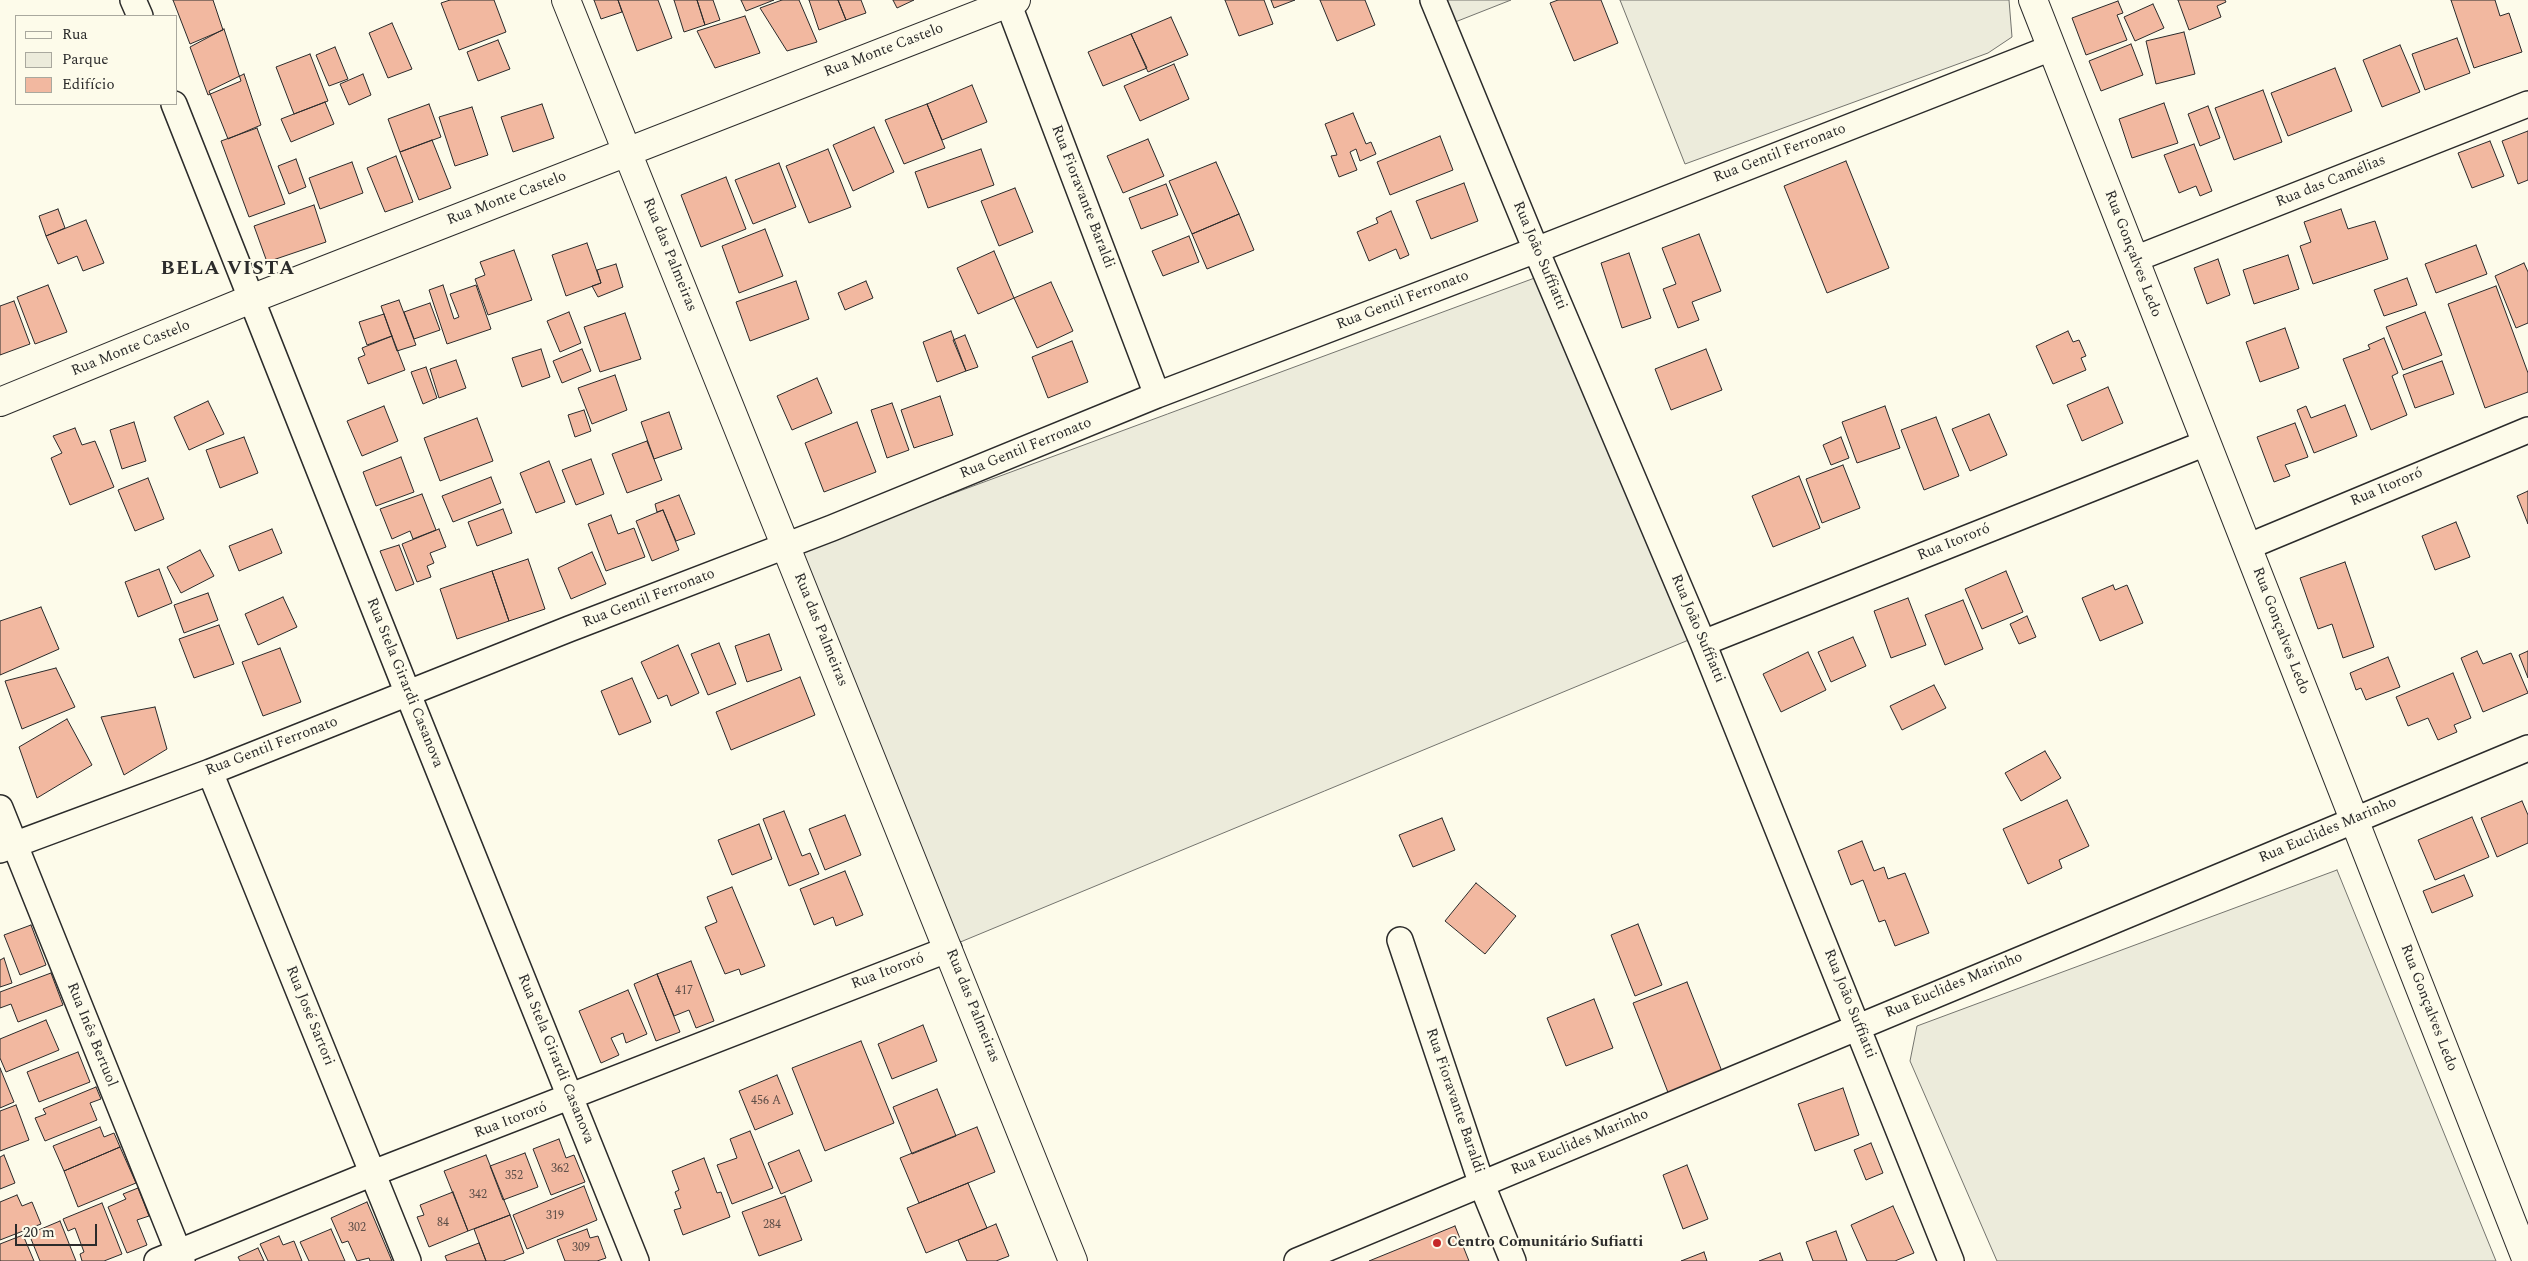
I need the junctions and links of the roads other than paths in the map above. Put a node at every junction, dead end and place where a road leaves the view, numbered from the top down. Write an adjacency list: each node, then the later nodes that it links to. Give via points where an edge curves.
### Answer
1 (133, 0): 6 (street)
2 (566, 0): 10 (street, Rua das Palmeiras)
3 (1434, 0): 11 (street, Rua João Suffiatti)
4 (2034, 0): 7 (street, Rua Gonçalves Ledo)
5 (1010, 1): 10 (street, Rua Monte Castelo); 14 (street, Rua Fioravante Baraldi)
6 (140, 15)
7 (2051, 48): 11 (street, Rua Gentil Ferronato); 12 (street, Rua Gonçalves Ledo)
8 (2528, 104): 12 (street, Rua das Camélias)
9 (174, 105): 13 (street, Rua Stela Girardi Casanova)
10 (627, 152): 13 (street, Rua Monte Castelo); 18 (street, Rua das Palmeiras)
11 (1536, 250): 14 (street, Rua Gentil Ferronato); 20 (street, Rua João Suffiatti)
12 (2134, 260): 17 (street, Rua Gonçalves Ledo)
13 (252, 300): 15 (street, Rua Monte Castelo); 21 (street, Rua Stela Girardi Casanova)
14 (1156, 395): 18 (street, Rua Gentil Ferronato)
15 (0, 402)
16 (2528, 430): 19 (street, Rua Itororó)
17 (2206, 443): 19 (street, Rua Gonçalves Ledo); 20 (street, Rua Itororó)
18 (786, 546): 21 (street, Rua Gentil Ferronato); 28 (street, Rua das Palmeiras)
19 (2247, 547): 25 (street, Rua Gonçalves Ledo)
20 (1703, 643): 29 (street, Rua João Suffiatti)
21 (408, 694): 23 (street, Rua Gentil Ferronato); 30 (street, Rua Stela Girardi Casanova)
22 (2528, 748): 25 (street, Rua Euclides Marinho)
23 (210, 772): 26 (street, Rua Gentil Ferronato); 31 (street, Rua José Sartori)
24 (0, 808): 26 (street, Rua Inês Bertuol)
25 (2354, 820): 29 (street, Rua Euclides Marinho); 40 (street, Rua Gonçalves Ledo)
26 (7, 848): 33 (street, Rua Inês Bertuol)
27 (1400, 940): 32 (street, Rua Fioravante Baraldi)
28 (949, 949): 30 (street, Rua Itororó, via 730,1032); 36 (street, Rua das Palmeiras)
29 (1857, 1026): 32 (street, Rua Euclides Marinho); 39 (street, Rua João Suffiatti)
30 (571, 1098): 31 (street, Rua Itororó); 35 (street, Rua Stela Girardi Casanova)
31 (373, 1173): 33 (street, Rua Itororó); 34 (street, Rua José Sartori)
32 (1482, 1185): 37 (street, Rua Euclides Marinho); 38 (street, Rua Fioravante Baraldi)
33 (172, 1258)
34 (408, 1261)
35 (636, 1261)
36 (1073, 1261)
37 (1297, 1261)
38 (1513, 1261)
39 (1951, 1261)
40 (2527, 1261)

